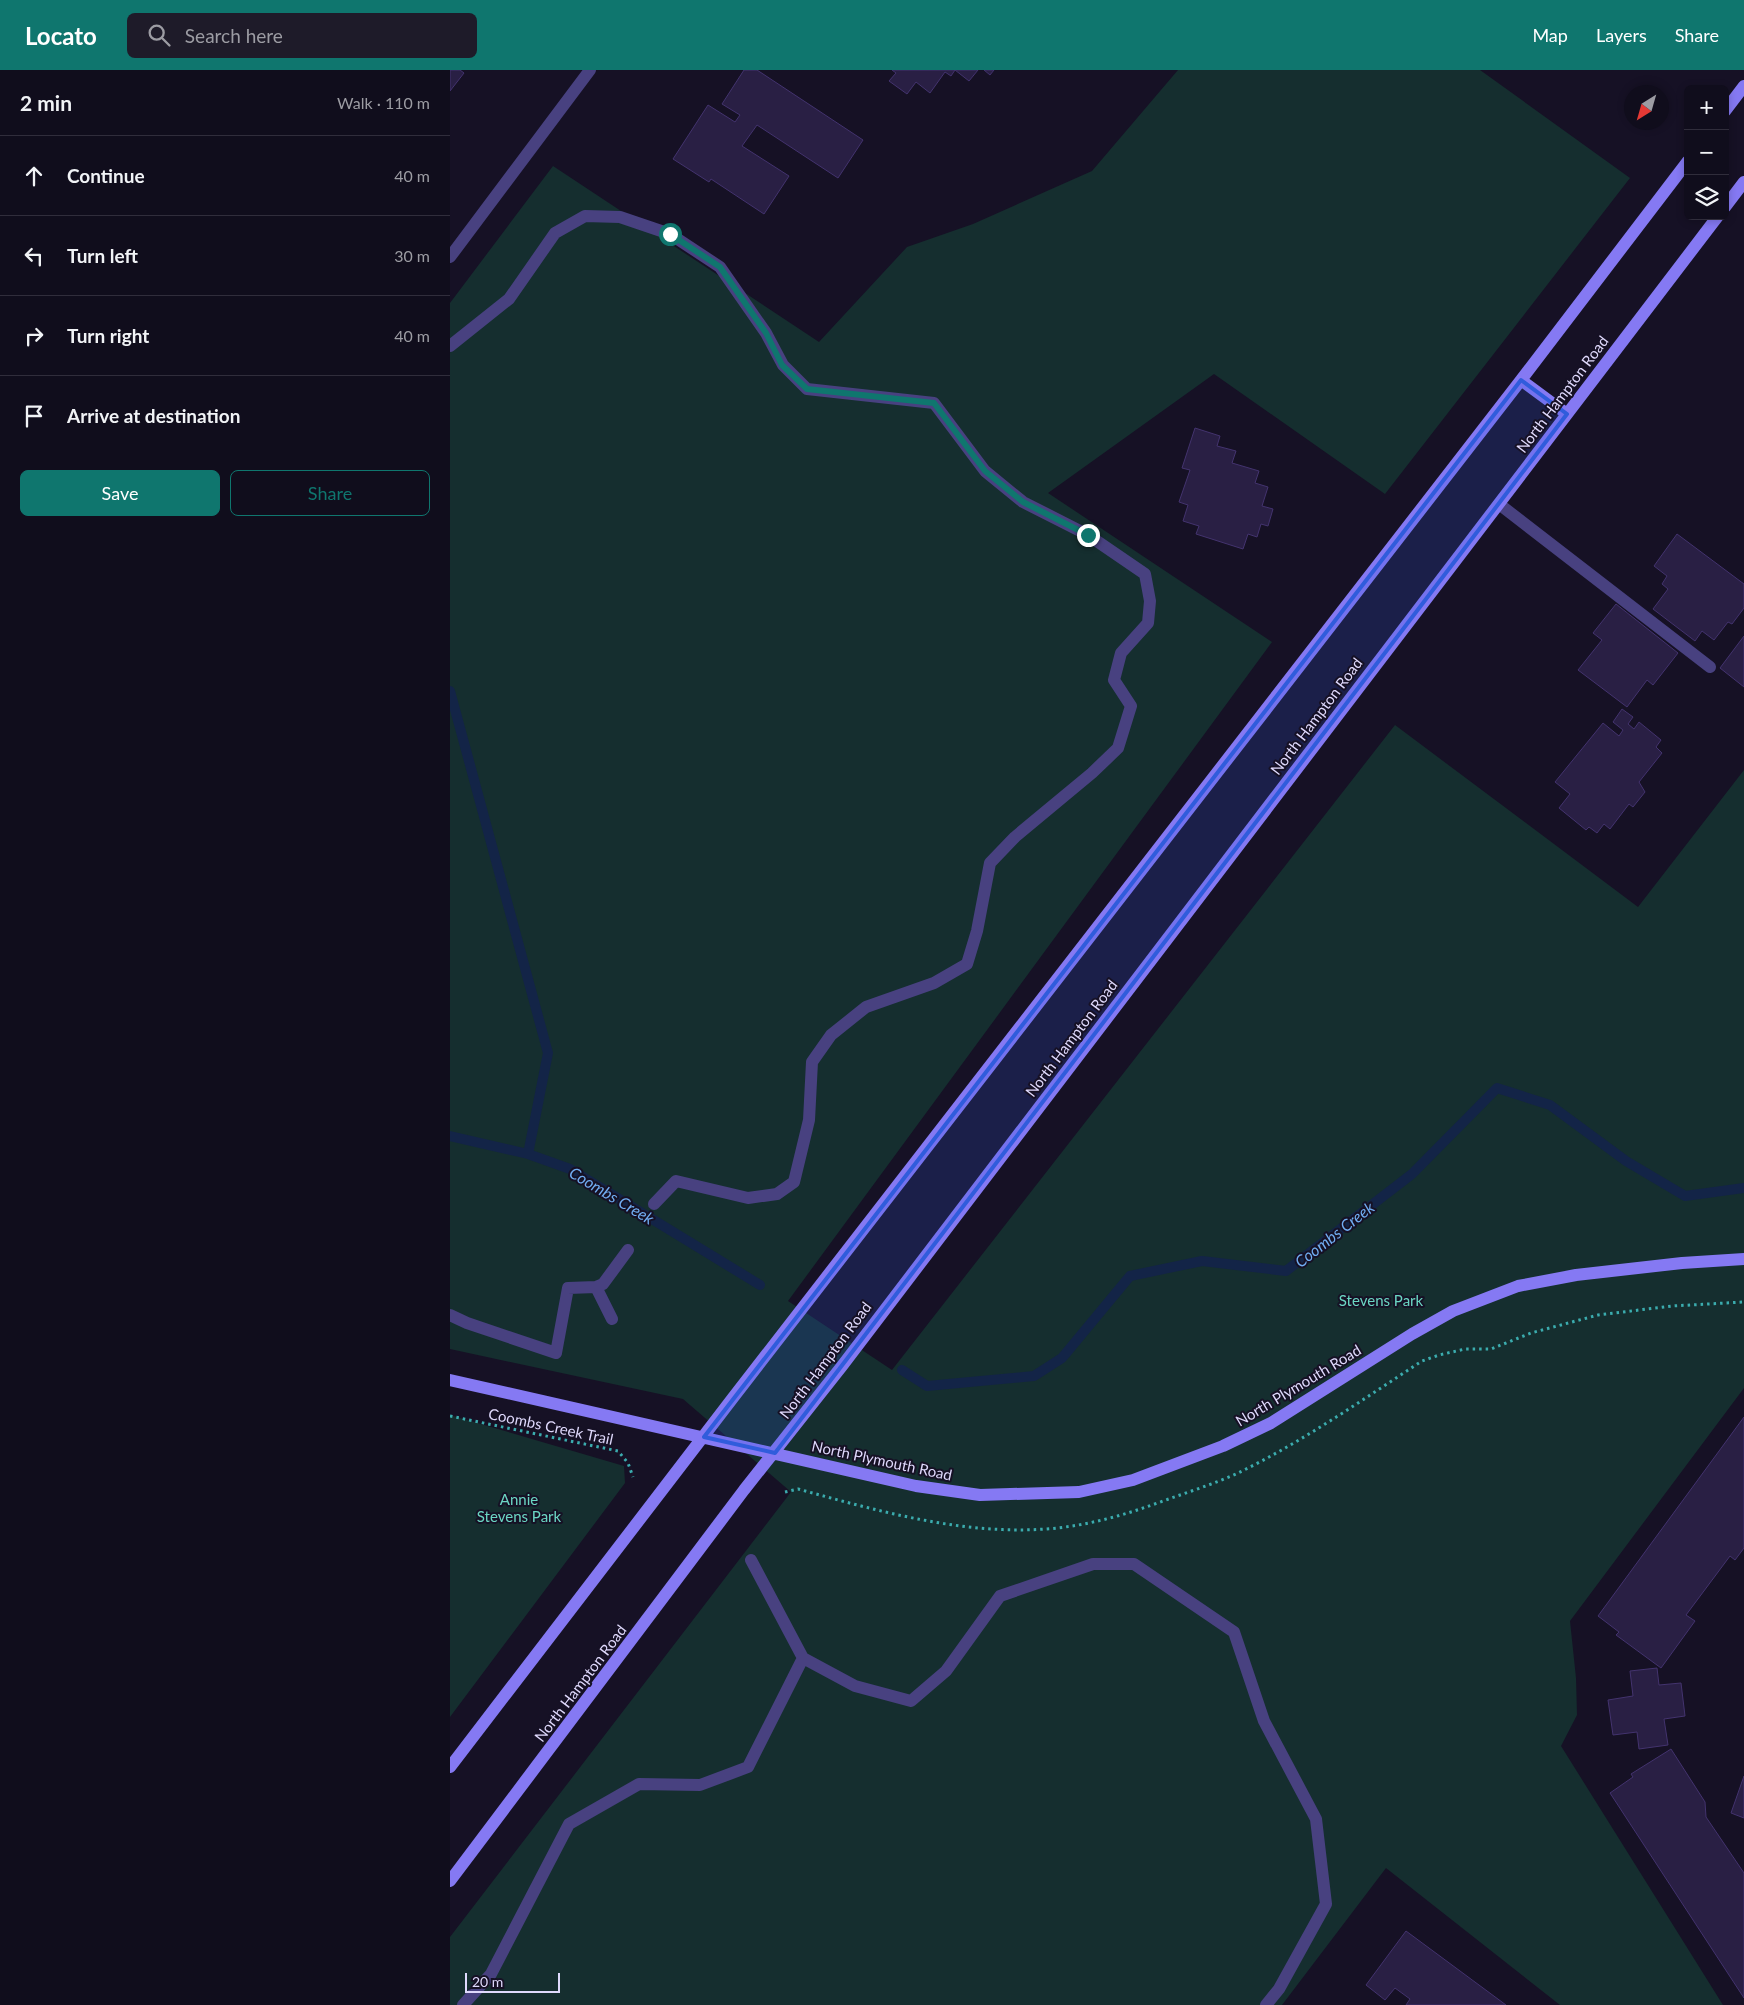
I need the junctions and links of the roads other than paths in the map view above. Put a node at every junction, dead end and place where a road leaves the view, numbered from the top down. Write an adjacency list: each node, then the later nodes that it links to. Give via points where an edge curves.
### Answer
1 (590, 70): 8 (street)
2 (1744, 86): 3 (main road)
3 (1729, 106)
4 (1684, 166): 10 (main road)
5 (1744, 182): 6 (main road)
6 (1729, 202)
7 (1715, 220): 11 (main road, North Hampton Road)
8 (450, 257)
9 (450, 346): 14 (street, via 509,298 555,233 585,216 620,217 670,234 720,267 766,333 782,365 807,389 934,403 985,471 1023,502 1088,535 1145,574 1150,601 1148,623 1122,653 1114,680 1131,706 1118,748 1015,837 990,863 967,964 934,983 866,1007 830,1035 812,1062 809,1120 794,1182 777,1194 748,1198 676,1181)
10 (1521, 380): 11 (main road); 21 (main road)
11 (1567, 414): 12 (main road, North Hampton Road)
12 (1499, 504): 13 (street); 22 (main road, North Hampton Road)
13 (1710, 667)
14 (654, 1204)
15 (628, 1250): 17 (street, via 603,1284)
16 (1744, 1259): 22 (main road, North Plymouth Road, via 1576,1275 1518,1286 1453,1312 1412,1334 1271,1423 1223,1446 1133,1480 1079,1492 980,1495 916,1486)
17 (596, 1287): 18 (street, via 568,1288 556,1353); 19 (street)
18 (450, 1315)
19 (612, 1319)
20 (450, 1380): 21 (main road, North Plymouth Road)
21 (704, 1437): 22 (main road, North Plymouth Road); 25 (main road)
22 (775, 1453): 26 (main road, North Hampton Road)
23 (750, 1560): 24 (street)
24 (803, 1658): 27 (street, via 748,1767 700,1785 639,1784 569,1824 491,1974); 28 (street, via 855,1686 911,1701 946,1671 1000,1596 1093,1564 1134,1564 1234,1632 1264,1721 1316,1819 1326,1904 1279,1989)
25 (450, 1768)
26 (450, 1881)
27 (464, 2005)
28 (1266, 2005)

